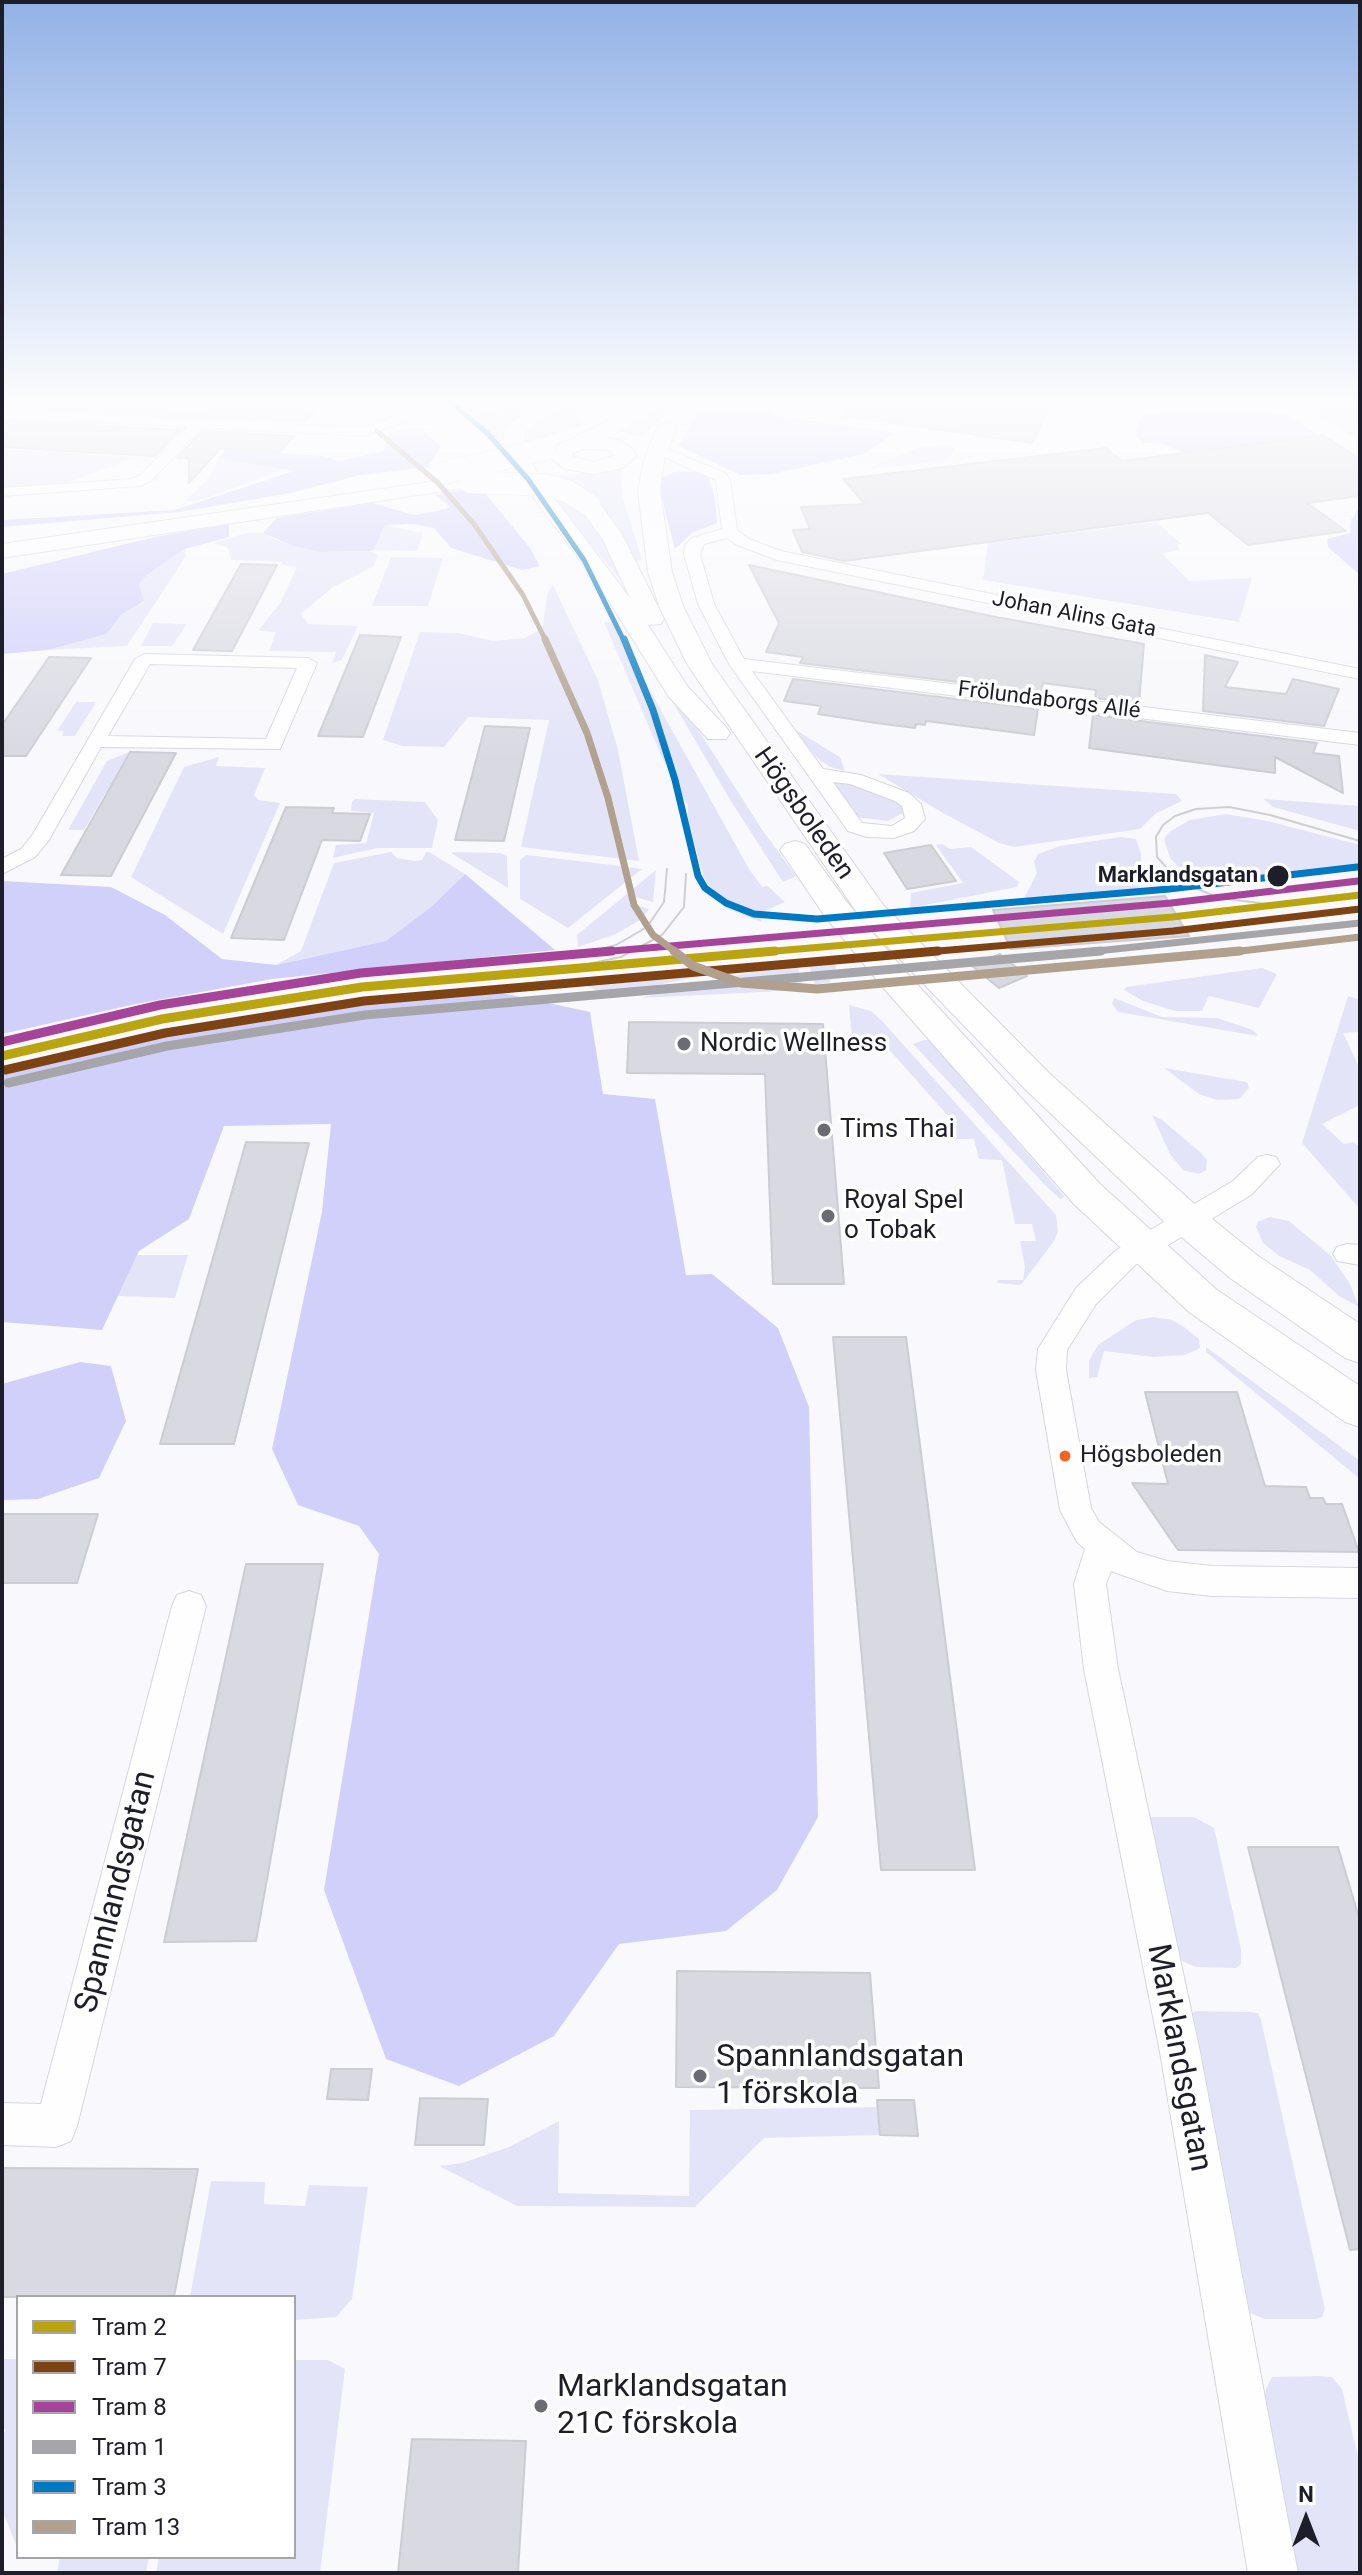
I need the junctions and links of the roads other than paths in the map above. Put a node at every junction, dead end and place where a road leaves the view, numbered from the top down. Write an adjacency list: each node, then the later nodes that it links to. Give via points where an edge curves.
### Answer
1 (195, 519): 8 (main road, Högsboleden, bridge)
2 (197, 519): 8 (main road, Högsboleden)
3 (560, 519): 16 (main road, Högsboleden, via 610,585 678,692)
4 (599, 519): 16 (main road, Högsboleden, bridge, via 614,539 666,651)
5 (641, 519): 13 (main road, Högsboleden, via 659,588)
6 (651, 519): 13 (main road, Högsboleden)
7 (728, 519): 10 (street)
8 (184, 521): 9 (main road); 11 (main road, Högsboleden); 12 (main road)
9 (2, 531)
10 (730, 532): 14 (street, via 698,541 692,554 706,604); 15 (street, Johan Alins Gata, via 777,555)
11 (2, 550)
12 (2, 569)
13 (671, 606): 24 (main road, Högsboleden, via 732,713 873,913 1037,1081)
14 (738, 664): 17 (street, Frölundaborgs Allé); 20 (street)
15 (1360, 674)
16 (717, 733): 19 (main road, Högsboleden)
17 (1360, 739)
18 (96, 741): 18 (street, via 144,659 308,663 273,745); 22 (street, via 42,836 28,853)
19 (738, 763)
20 (819, 774)
21 (778, 827): 25 (main road, Högsboleden, via 892,977 1071,1176)
22 (2, 868)
23 (1267, 1164): 24 (street, via 1242,1188)
24 (1186, 1219): 25 (street); 26 (main road, Högsboleden, via 1244,1267)
25 (1141, 1245): 27 (main road, Högsboleden, via 1203,1301); 28 (street, via 1086,1296 1053,1349 1054,1401 1076,1510)
26 (1360, 1346)
27 (1360, 1409)
28 (1103, 1545): 29 (street, via 1127,1564 1167,1576); 32 (street, Marklandsgatan, via 1090,1584 1101,1669 1180,2052)
29 (1360, 1583)
30 (189, 1606): 31 (street, Spannlandsgatan, via 56,2126)
31 (2, 2124)
32 (1273, 2573)

